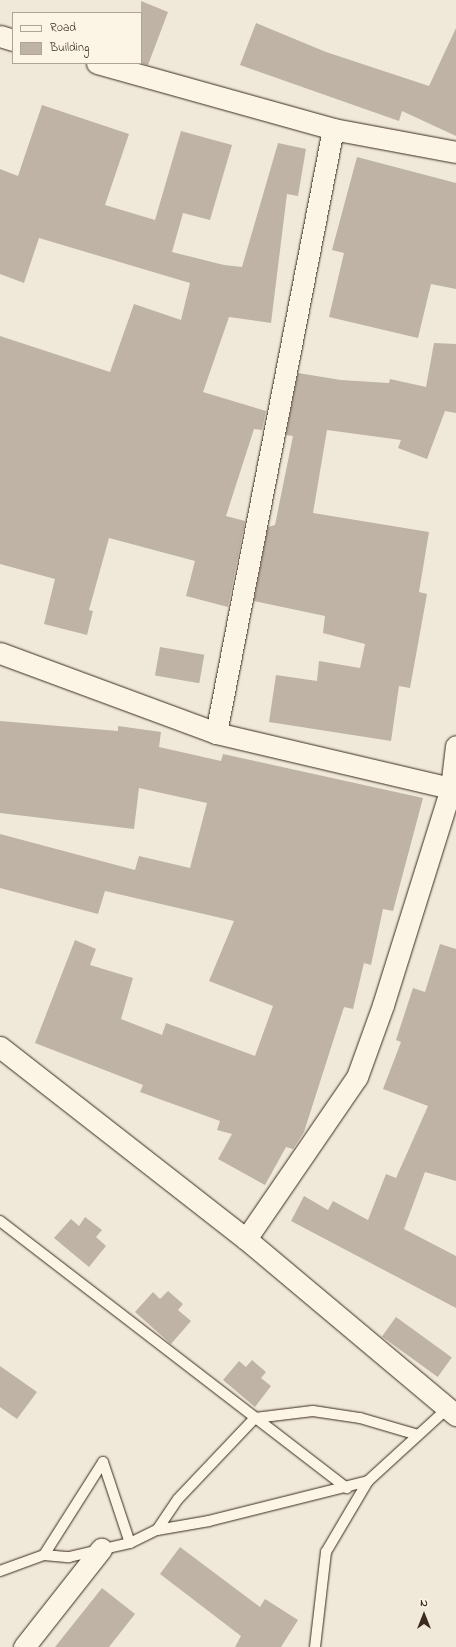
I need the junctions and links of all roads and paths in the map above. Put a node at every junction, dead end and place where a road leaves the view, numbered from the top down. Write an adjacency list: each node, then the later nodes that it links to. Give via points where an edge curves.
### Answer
1 (0, 36): 2 (street)
2 (12, 40)
3 (101, 64): 4 (street)
4 (333, 128): 5 (street); 7 (street)
5 (456, 152)
6 (0, 653): 7 (street)
7 (216, 733): 9 (street)
8 (456, 746): 9 (street)
9 (451, 788): 12 (street, via 357,1077)
10 (0, 1047): 12 (street)
11 (0, 1221): 14 (lane)
12 (246, 1239): 13 (street)
13 (453, 1408): 15 (lane)
14 (255, 1418): 15 (lane, via 313,1411 360,1418); 17 (lane); 18 (lane, via 178,1498)
15 (418, 1435): 16 (lane)
16 (368, 1481): 17 (lane); 24 (lane, via 326,1552)
17 (347, 1488): 18 (lane, via 209,1521)
18 (157, 1530): 19 (lane)
19 (130, 1543): 20 (lane); 21 (lane, via 103,1462)
20 (101, 1550): 21 (lane, via 68,1557); 23 (street)
21 (44, 1555): 22 (lane)
22 (0, 1571)
23 (24, 1647)
24 (315, 1647)

